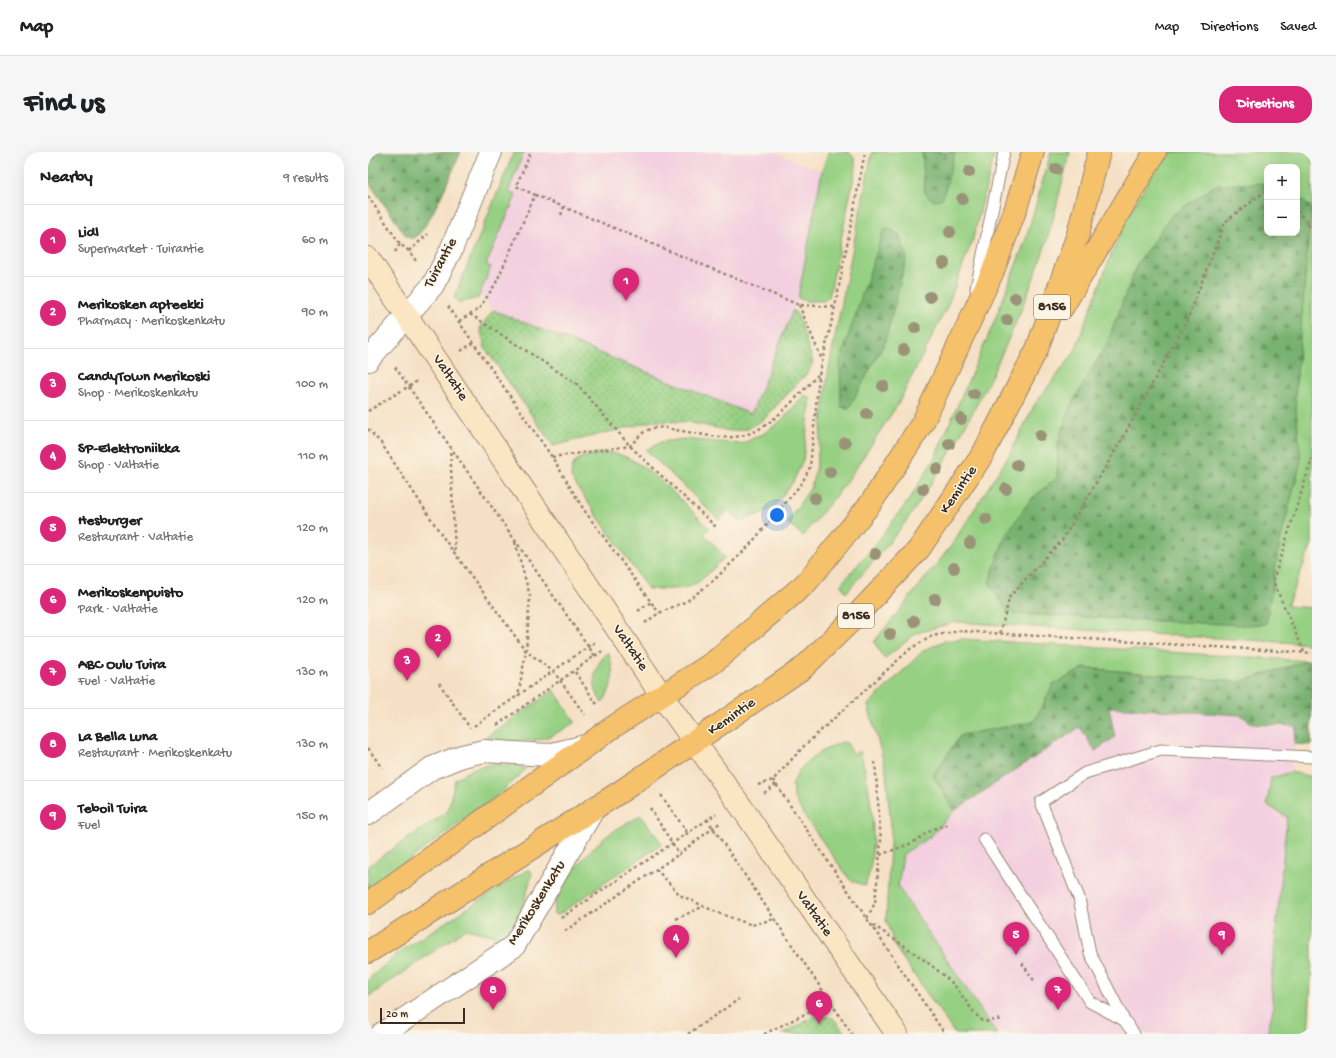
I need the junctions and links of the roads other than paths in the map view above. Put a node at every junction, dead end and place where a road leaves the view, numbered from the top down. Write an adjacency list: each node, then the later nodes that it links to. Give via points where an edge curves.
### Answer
1 (491, 152): 7 (street, Tuirantie, via 451,250 432,285)
2 (1004, 152): 8 (lane)
3 (1033, 152): 8 (main road, via 1001,251)
4 (1099, 152): 9 (main road, Kemintie / 8156, via 1078,234)
5 (1155, 152): 9 (main road)
6 (368, 258): 7 (street, Valtatie)
7 (408, 315): 10 (street, Tuirantie); 11 (street, Valtatie)
8 (969, 324): 11 (main road, via 919,428 871,503 806,583 714,662)
9 (1037, 349): 12 (main road, Kemintie / 8156, via 983,454 919,549 803,668)
10 (374, 352)
11 (662, 696): 12 (street, Valtatie); 13 (main road)
12 (695, 742): 15 (main road, Merikoskenkatu); 22 (street, Valtatie)
13 (586, 746): 16 (street, via 548,755 484,751 462,756 432,768); 18 (main road)
14 (1312, 757): 20 (lane, via 1161,750 1085,773 1041,802 1079,898 1090,953)
15 (594, 808): 19 (main road, Merikoskenkatu); 21 (street, Merikoskenkatu, via 514,946)
16 (368, 814)
17 (984, 839): 20 (lane, via 1090,1002)
18 (368, 903)
19 (368, 952)
20 (1124, 1020): 23 (lane)
21 (382, 1034)
22 (897, 1034)
23 (1134, 1034)

